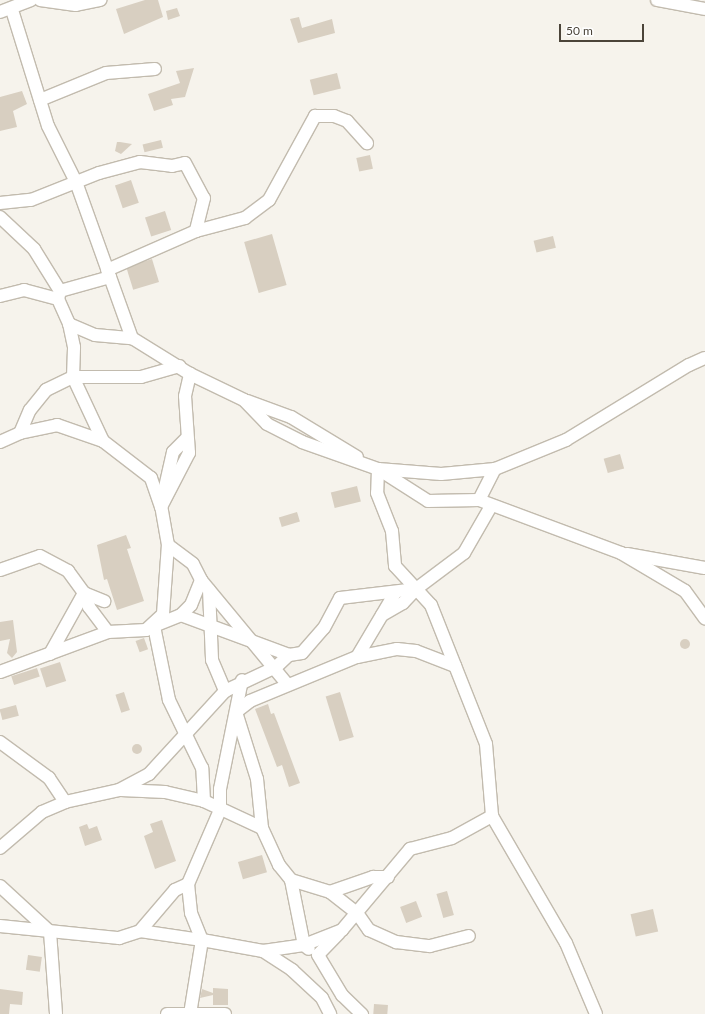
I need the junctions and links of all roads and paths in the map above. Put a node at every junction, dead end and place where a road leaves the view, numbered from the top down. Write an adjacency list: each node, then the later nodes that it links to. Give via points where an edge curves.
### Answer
1 (31, 0): 5 (street)
2 (40, 0): 3 (street, via 76,5)
3 (100, 0)
4 (657, 0): 6 (street)
5 (7, 7): 7 (street); 9 (street)
6 (705, 10)
7 (0, 20)
8 (155, 69): 9 (street, via 106,73)
9 (40, 100): 11 (street, via 48,126)
10 (367, 143): 14 (street, via 347,121 334,116 315,116 269,200 245,218)
11 (76, 182): 12 (street, via 31,200); 14 (street, via 140,162 172,166 185,163 204,198); 15 (street)
12 (0, 203)
13 (0, 218): 16 (street, via 34,249)
14 (196, 231): 15 (street)
15 (108, 273): 16 (street); 19 (street)
16 (59, 295): 17 (street, via 24,290); 18 (street)
17 (0, 296)
18 (69, 324): 19 (street, via 95,335); 23 (street, via 74,347)
19 (132, 338): 21 (street)
20 (705, 358): 28 (street, via 689,365 566,440)
21 (179, 366): 22 (street); 23 (street, via 141,377)
22 (190, 374): 24 (street); 32 (street, via 185,396 189,453)
23 (73, 377): 25 (street, via 46,390 30,410); 26 (street)
24 (244, 400): 29 (street, via 291,417); 29 (street, via 267,424 302,442)
25 (20, 433): 26 (street, via 57,425); 27 (street)
26 (102, 441): 32 (street, via 151,478)
27 (0, 442)
28 (495, 469): 29 (street, via 441,474); 30 (street)
29 (378, 470): 30 (street, via 428,501); 38 (street, via 377,494 392,530 395,566)
30 (479, 500): 31 (street)
31 (491, 506): 34 (street); 38 (street, via 464,553)
32 (161, 507): 33 (street)
33 (168, 545): 37 (street, via 193,564); 46 (street, via 163,614)
34 (622, 553): 35 (street); 45 (street, via 686,591)
35 (705, 568)
36 (0, 570): 40 (street, via 40,556 68,571)
37 (201, 580): 39 (street); 43 (street, via 191,604)
38 (416, 589): 41 (street); 44 (street, via 403,602); 53 (street, via 431,605)
39 (209, 590): 47 (street); 49 (street)
40 (84, 593): 42 (street); 48 (street, via 89,607); 50 (street)
41 (394, 593): 44 (street); 51 (street, via 340,598 324,628 302,653)
42 (104, 601)
43 (181, 615): 46 (street); 47 (street)
44 (382, 615): 52 (street)
45 (705, 619)
46 (154, 626): 48 (street, via 146,630); 60 (street, via 169,700)
47 (212, 628): 49 (street); 58 (street, via 212,660)
48 (108, 632): 50 (street)
49 (250, 638): 51 (street); 54 (street)
50 (50, 654): 55 (street)
51 (289, 655): 54 (street)
52 (357, 657): 53 (street, via 397,649 416,651); 57 (street, via 327,672)
53 (455, 666): 66 (street, via 486,744)
54 (276, 667): 56 (street); 57 (street)
55 (0, 672)
56 (242, 680): 58 (street); 59 (street)
57 (288, 685): 59 (street)
58 (225, 691): 60 (street)
59 (236, 712): 65 (street, via 220,789); 67 (street, via 258,779)
60 (186, 734): 62 (street, via 149,774); 63 (street, via 202,768)
61 (0, 742): 64 (street, via 49,778)
62 (119, 790): 63 (street, via 165,792); 64 (street)
63 (204, 801): 65 (street)
64 (65, 802): 68 (street, via 42,812)
65 (220, 810): 67 (street); 71 (street)
66 (492, 816): 69 (street, via 452,838 410,849 392,866); 90 (street, via 566,943)
67 (262, 828): 70 (street, via 279,865)
68 (0, 848)
69 (388, 877): 73 (street, via 373,877); 74 (street)
70 (291, 880): 73 (street); 81 (street)
71 (188, 884): 77 (street, via 175,890); 80 (street, via 191,913)
72 (0, 886): 78 (street)
73 (330, 892): 74 (street)
74 (357, 913): 76 (street); 79 (street, via 369,930 396,942 430,946)
75 (1, 927): 78 (street)
76 (342, 930): 81 (street); 83 (street)
77 (140, 931): 78 (street, via 118,938); 80 (street)
78 (50, 932): 84 (street)
79 (469, 936)
80 (202, 940): 82 (street); 85 (street)
81 (304, 945): 82 (street); 83 (street)
82 (263, 951): 88 (street, via 292,970 322,998)
83 (318, 955): 89 (street, via 342,995)
84 (52, 1013)
85 (190, 1013): 86 (street); 87 (street)
86 (167, 1014)
87 (224, 1014)
88 (330, 1014)
89 (362, 1014)
90 (596, 1014)

